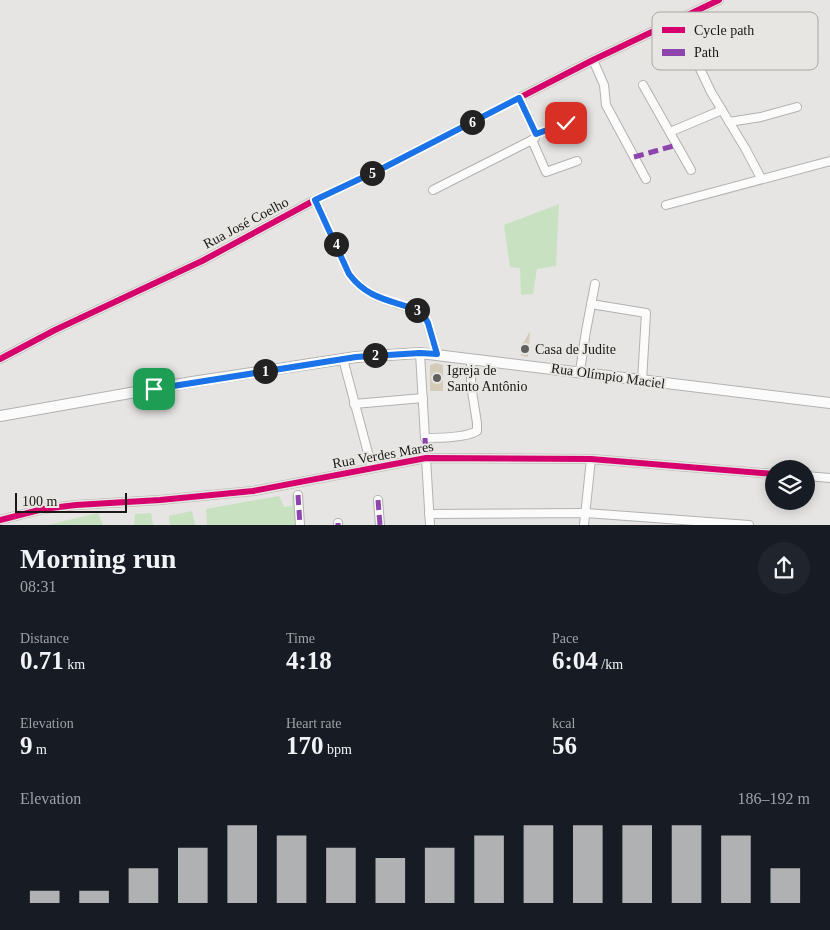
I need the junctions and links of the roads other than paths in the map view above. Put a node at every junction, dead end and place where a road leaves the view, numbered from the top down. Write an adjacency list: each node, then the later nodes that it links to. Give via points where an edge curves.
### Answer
1 (719, 0): 2 (street, Rua José Coelho)
2 (694, 12)
3 (652, 32): 4 (street, Rua José Coelho)
4 (593, 60): 7 (street, Rua José Coelho); 18 (street, via 604,84 606,105)
5 (701, 70): 9 (street)
6 (643, 85): 12 (street)
7 (519, 98): 13 (street); 20 (street, Rua José Coelho)
8 (797, 107): 10 (street)
9 (722, 110): 10 (street); 12 (street)
10 (729, 122): 17 (street)
11 (574, 125): 13 (street, via 566,123)
12 (670, 132): 16 (street)
13 (534, 137): 15 (street, via 546,172); 19 (street)
14 (830, 160): 17 (street)
15 (577, 161)
16 (692, 170)
17 (761, 178): 21 (street)
18 (646, 179)
19 (433, 190)
20 (315, 200): 25 (street, via 354,282 380,299 422,312); 27 (street, Rua José Coelho, via 202,261)
21 (666, 205)
22 (595, 284): 23 (street)
23 (592, 304): 29 (street); 30 (street, via 646,313)
24 (420, 353): 25 (main road, Rua Olímpio Maciel); 28 (main road, Rua Olímpio Maciel); 31 (street)
25 (437, 354): 26 (main road, Rua Olímpio Maciel)
26 (471, 358): 29 (main road, Rua Olímpio Maciel); 31 (street, via 477,423 475,433 425,438)
27 (0, 359)
28 (343, 359): 32 (street); 34 (main road, Rua Olímpio Maciel)
29 (580, 371): 30 (main road, Rua Olímpio Maciel)
30 (642, 381): 33 (main road, Rua Olímpio Maciel)
31 (423, 398): 32 (street)
32 (354, 404): 37 (street)
33 (830, 404)
34 (0, 416)
35 (426, 458): 36 (street, Rua Verdes Mares); 37 (street, Rua Verdes Mares); 44 (street)
36 (591, 460): 38 (street, Rua Verdes Mares); 43 (street)
37 (372, 468): 45 (street, Rua Verdes Mares, via 254,491 76,505)
38 (765, 473)
39 (815, 477): 40 (street)
40 (830, 478)
41 (298, 495): 46 (street)
42 (378, 500): 47 (street)
43 (586, 513): 44 (street); 49 (street); 50 (street)
44 (430, 514): 48 (street)
45 (0, 520)
46 (300, 525)
47 (380, 525)
48 (430, 525)
49 (584, 525)
50 (749, 525)

